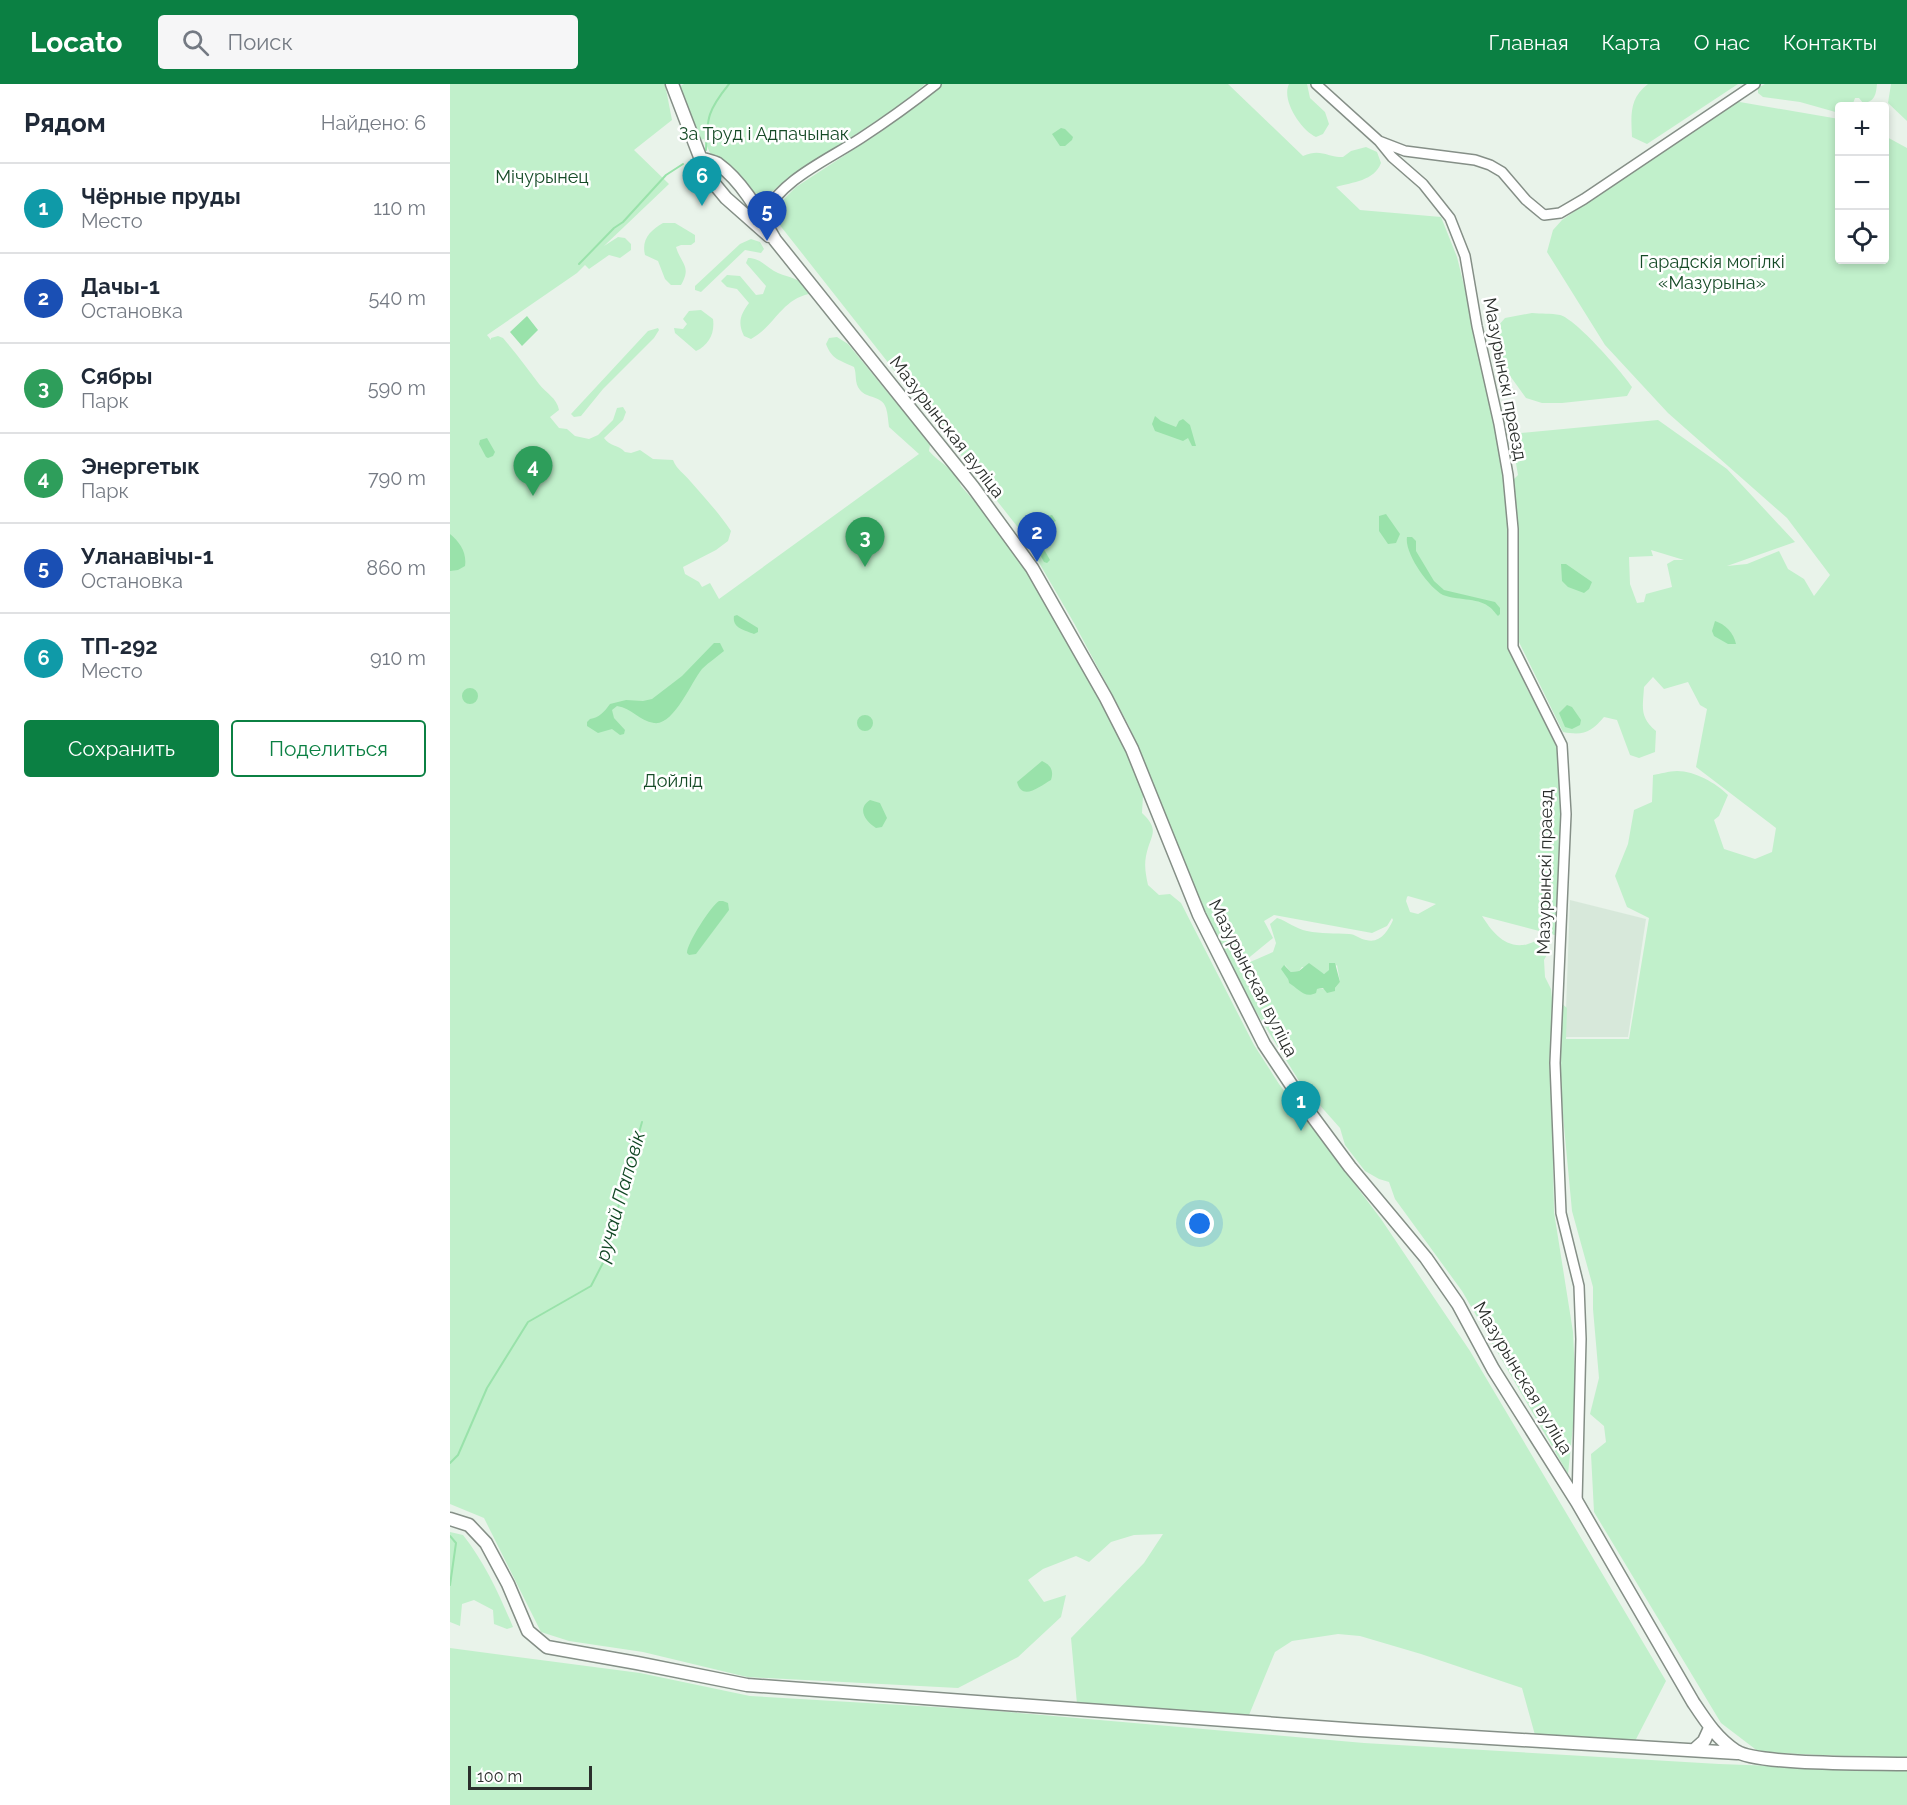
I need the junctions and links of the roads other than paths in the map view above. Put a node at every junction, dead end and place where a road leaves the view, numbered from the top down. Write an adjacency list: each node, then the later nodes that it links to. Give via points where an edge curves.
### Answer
1 (672, 84): 6 (street)
2 (936, 84): 7 (street, via 785,186)
3 (1316, 84): 5 (street, Мазурынскі праезд)
4 (1755, 84): 5 (street, via 1560,213 1544,215 1502,172 1490,165 1405,151)
5 (1379, 141): 8 (street, Мазурынскі праезд, via 1423,184 1450,218 1465,256 1508,475 1513,529 1513,647 1562,745 1566,814 1555,1063 1562,1213 1579,1286)
6 (700, 158): 7 (street, via 707,175 726,198); 7 (street, via 717,164 736,183)
7 (757, 219): 8 (street, Мазурынская вуліца, via 973,488 1032,568 1132,749 1199,915 1264,1044 1343,1158 1426,1258 1458,1304 1493,1369)
8 (1578, 1502): 10 (street, Мазурынская вуліца)
9 (450, 1519): 11 (street, via 469,1525 486,1543 528,1631 547,1647 747,1685)
10 (1710, 1728): 11 (street); 12 (street, Мазурынская вуліца)
11 (1694, 1750): 12 (street)
12 (1737, 1753): 13 (street, via 1762,1759)
13 (1907, 1764)

